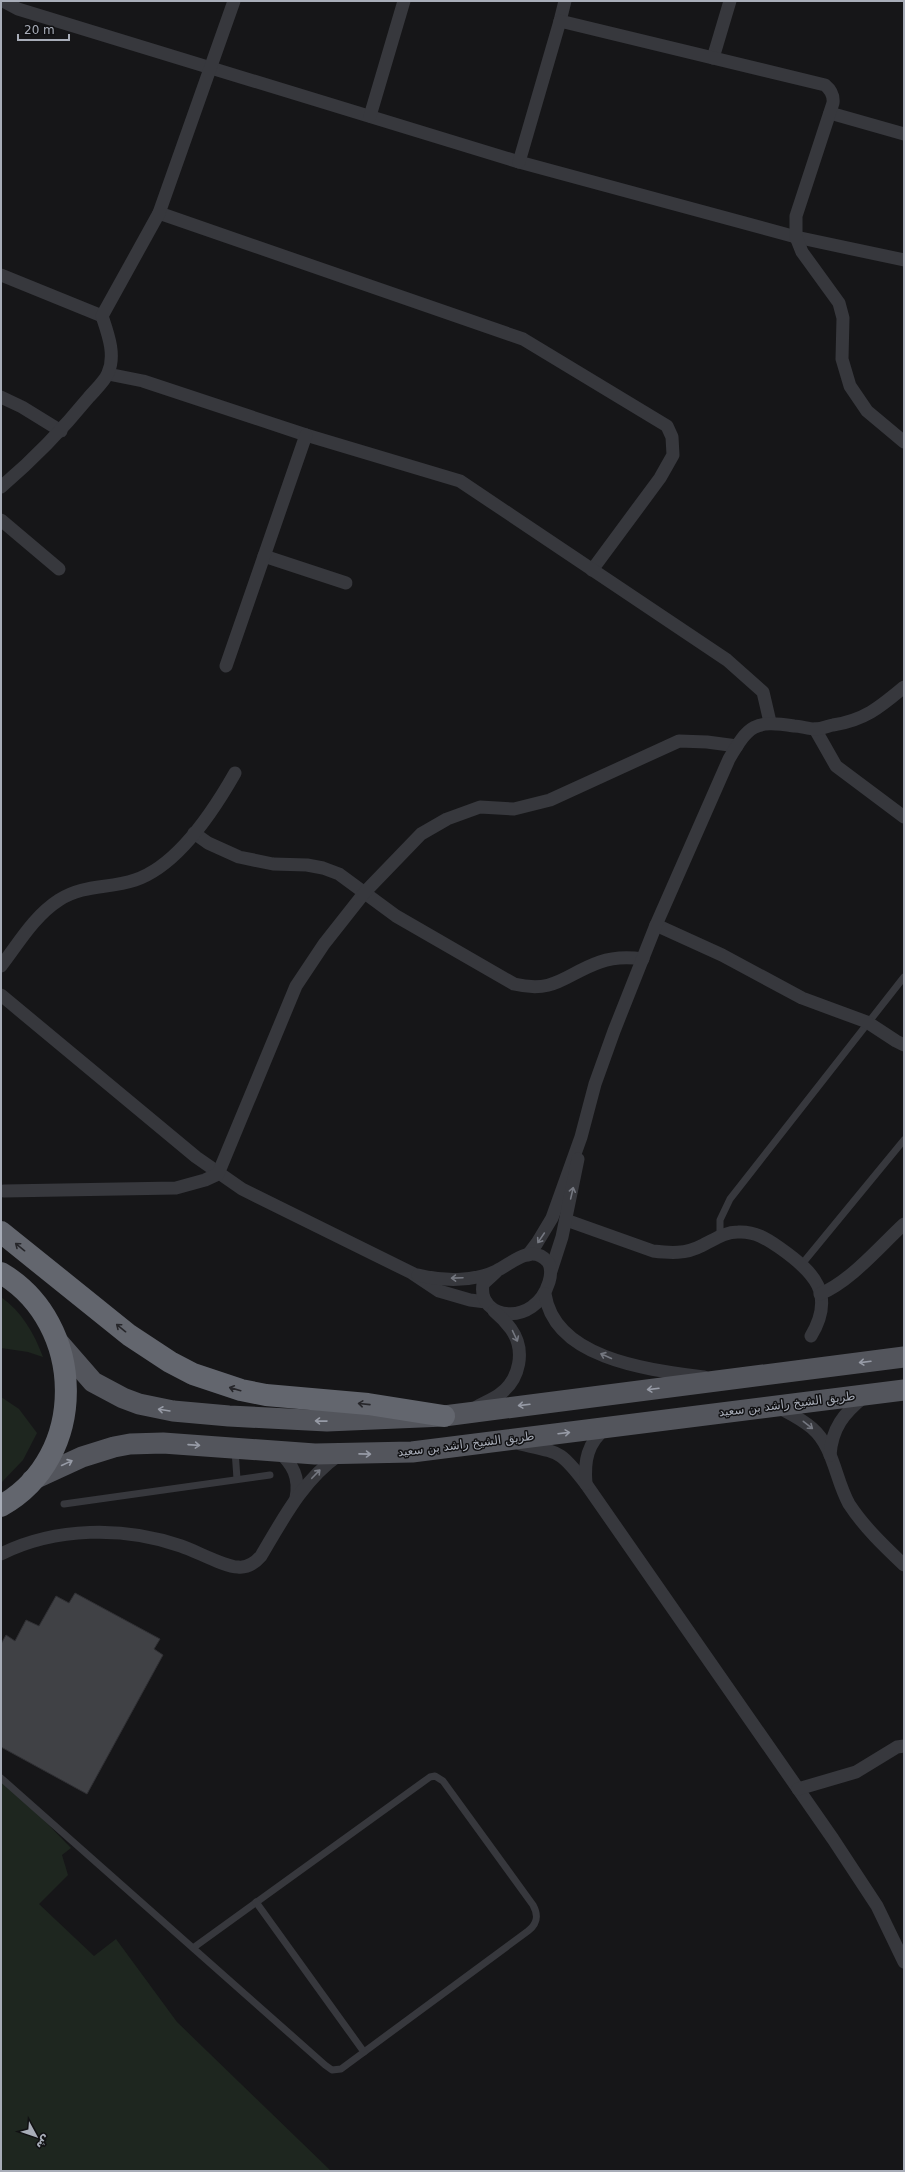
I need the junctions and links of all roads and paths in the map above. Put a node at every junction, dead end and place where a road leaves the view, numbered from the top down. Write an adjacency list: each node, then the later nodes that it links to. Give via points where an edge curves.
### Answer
1 (4, 1): 8 (street, via 18,9)
2 (234, 1): 8 (street)
3 (404, 1): 10 (street)
4 (565, 1): 6 (street)
5 (730, 1): 7 (street)
6 (560, 21): 7 (street); 12 (street)
7 (713, 58): 9 (street, via 825,85 834,97)
8 (212, 68): 10 (street); 13 (street)
9 (830, 112): 11 (street); 14 (street, via 796,216)
10 (370, 116): 12 (street)
11 (904, 134)
12 (519, 162): 14 (street)
13 (159, 213): 17 (street); 27 (street, via 523,339 667,426 672,437 673,455 660,478)
14 (796, 237): 15 (street); 22 (street, via 802,252 839,303 843,318 842,359 850,386 867,410)
15 (904, 260)
16 (1, 275): 17 (street)
17 (102, 316): 18 (street, via 112,356)
18 (108, 374): 20 (street); 21 (street, via 143,381)
19 (1, 397): 20 (street)
20 (60, 431): 23 (street, via 32,461)
21 (306, 435): 25 (street); 27 (street, via 460,481)
22 (904, 442)
23 (1, 487)
24 (1, 520): 26 (street)
25 (264, 556): 28 (street); 29 (street)
26 (59, 569)
27 (592, 570): 31 (street, via 727,660 763,692)
28 (346, 583)
29 (226, 666)
30 (904, 687): 32 (street, via 878,710 852,722)
31 (770, 722): 32 (street); 33 (street, via 757,725)
32 (816, 729): 35 (street, via 836,766)
33 (737, 746): 37 (street, via 679,741 550,800 514,809 480,807 447,818 421,834); 38 (street)
34 (235, 773): 36 (street, via 217,804)
35 (904, 817)
36 (194, 833): 37 (street, via 223,850 250,860 323,868 339,874); 40 (street, via 157,869 147,875 124,883 85,889 59,900 37,919)
37 (365, 892): 39 (street, via 413,926 504,980 525,987 558,983 610,959); 47 (street, via 324,944 296,986)
38 (656, 925): 39 (street); 43 (street, via 722,955 802,998)
39 (643, 959): 45 (street, via 604,1057)
40 (1, 966)
41 (904, 977): 43 (lane)
42 (1, 995): 47 (street)
43 (867, 1022): 44 (street); 52 (lane, via 730,1199 720,1220)
44 (904, 1045)
45 (580, 1137): 49 (street, one-way to 45, via 575,1179); 53 (street, one-way to 53, via 552,1218)
46 (904, 1140): 54 (lane)
47 (218, 1174): 48 (street, via 191,1185 161,1189); 58 (street, via 268,1203)
48 (4, 1191)
49 (566, 1220): 52 (street, via 665,1253 689,1251); 55 (street)
50 (904, 1224): 60 (street, via 847,1277)
51 (1, 1232): 70 (highway, one-way to 51, via 368,1404 266,1395 241,1390 193,1374 129,1335)
52 (720, 1236): 54 (street, via 738,1232 757,1234)
53 (528, 1255): 55 (street, via 543,1257 548,1261); 56 (street)
54 (802, 1264): 60 (street, via 814,1277)
55 (551, 1271): 59 (street)
56 (496, 1272): 58 (street, one-way to 58, via 454,1279); 61 (street, via 486,1279 484,1284 483,1296)
57 (1, 1273): 63 (highway, via 32,1299 43,1313)
58 (412, 1273): 61 (street, via 439,1291)
59 (546, 1294): 61 (street, via 523,1313 509,1314); 65 (street, one-way to 59, via 652,1370 605,1356 561,1329 550,1314)
60 (820, 1294): 62 (street, via 821,1312)
61 (488, 1304): 69 (street, one-way to 69, via 515,1336 519,1345 519,1364 517,1373 499,1395)
62 (811, 1336)
63 (58, 1343): 70 (main road, one-way to 63, via 369,1420 278,1420 156,1408 123,1398 93,1382); 79 (highway, via 66,1379 64,1415 52,1450)
64 (904, 1357): 65 (main road, one-way to 65)
65 (726, 1380): 69 (main road, one-way to 69)
66 (904, 1390): 67 (main road, طريق الشيخ راشد بن سعيد)
67 (866, 1394): 68 (main road, طريق الشيخ راشد بن سعيد); 76 (street, via 841,1419 833,1436)
68 (776, 1406): 71 (main road, طريق الشيخ راشد بن سعيد); 76 (street, one-way to 76, via 813,1428)
69 (467, 1412): 70 (main road)
70 (444, 1416)
71 (607, 1427): 72 (main road, طريق الشيخ راشد بن سعيد, one-way to 71); 80 (street, via 594,1439 586,1456)
72 (504, 1440): 75 (main road, طريق الشيخ راشد بن سعيد, one-way to 72, via 412,1452); 80 (street, via 556,1452 571,1464)
73 (234, 1448): 74 (main road, طريق الشيخ راشد بن سعيد); 78 (lane); 79 (main road, طريق الشيخ راشد بن سعيد, one-way to 73, via 72,1461 114,1447 147,1443)
74 (278, 1451): 75 (main road, طريق الشيخ راشد بن سعيد); 81 (street, via 291,1464 295,1473)
75 (341, 1454): 81 (street, one-way to 75, via 315,1474)
76 (830, 1455): 85 (street, via 850,1505 876,1539)
77 (270, 1475): 78 (lane)
78 (238, 1479): 82 (lane)
79 (32, 1480): 83 (highway)
80 (586, 1484): 88 (street)
81 (296, 1500): 84 (street, via 261,1556 244,1567 230,1566 202,1553 155,1538 108,1532 36,1539)
82 (64, 1504)
83 (1, 1506)
84 (1, 1554)
85 (904, 1565)
86 (904, 1746): 88 (street, via 897,1747 856,1772)
87 (1, 1778): 90 (lane)
88 (798, 1789): 91 (street, via 877,1906)
89 (256, 1902): 90 (lane); 92 (lane); 92 (lane, via 425,1778 435,1776 443,1781 528,1898 537,1916 532,1928)
90 (193, 1948): 92 (lane, via 328,2068 341,2069)
91 (904, 1962)
92 (364, 2052)

